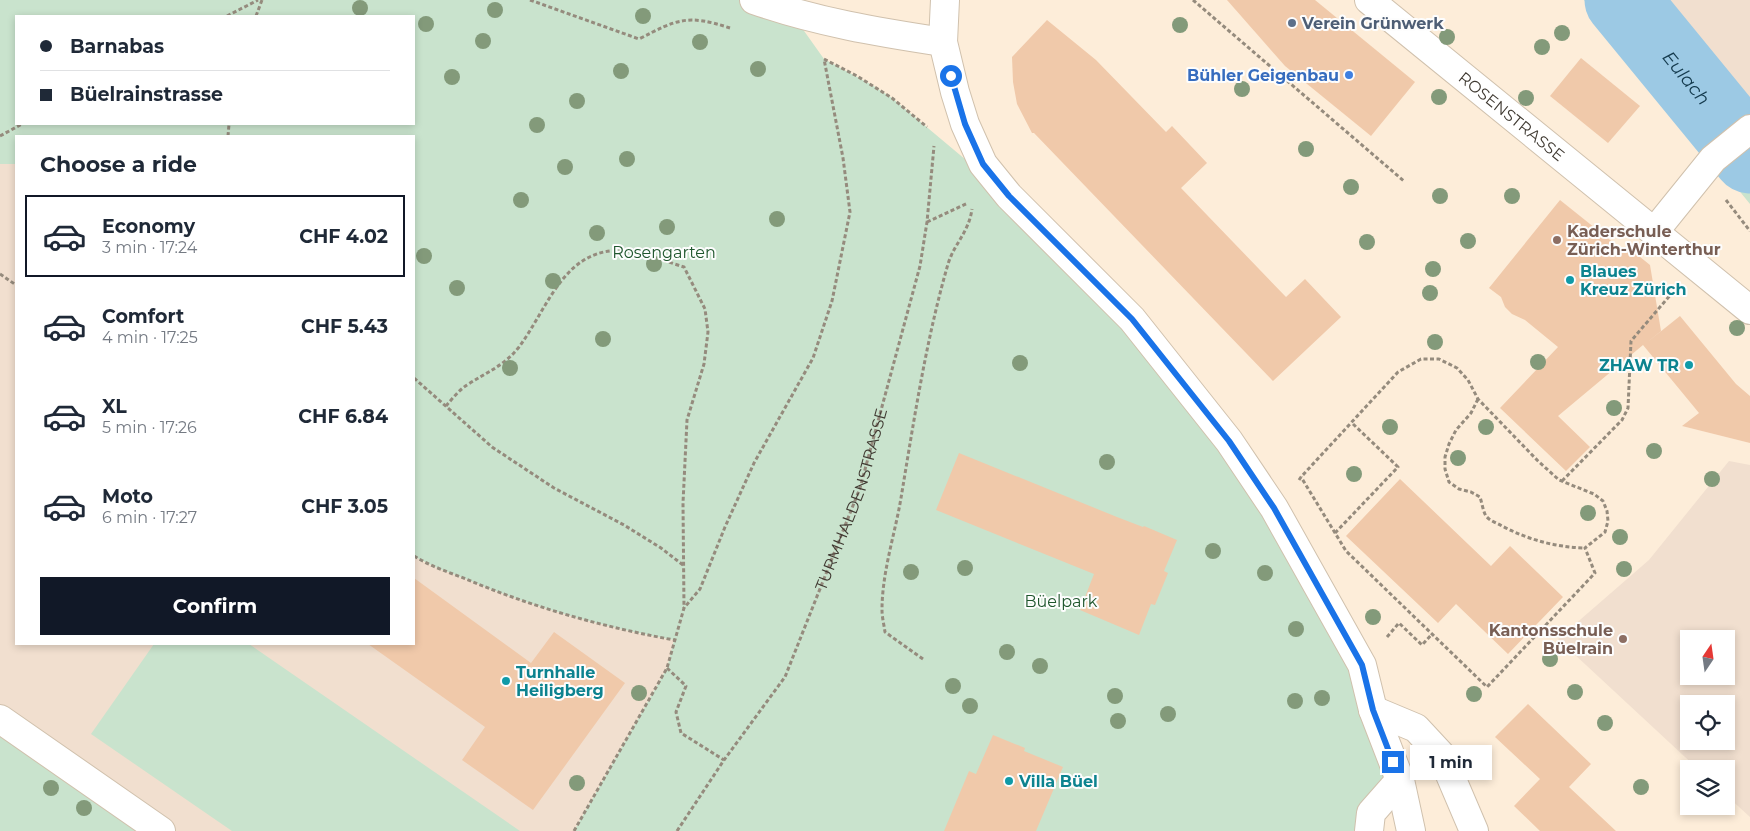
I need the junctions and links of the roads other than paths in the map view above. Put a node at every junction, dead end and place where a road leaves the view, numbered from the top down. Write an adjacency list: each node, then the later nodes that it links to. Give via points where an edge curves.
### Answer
1 (754, 0): 4 (street, via 792,14)
2 (945, 0): 4 (street)
3 (1369, 0): 6 (street, ROSENSTRASSE)
4 (943, 42): 8 (street, via 965,124 983,164 1009,196 1132,319 1229,441 1274,508 1362,665)
5 (1750, 129): 6 (street, via 1713,159)
6 (1654, 232): 7 (street, ROSENSTRASSE)
7 (1750, 310)
8 (1373, 710): 10 (street); 14 (street, via 1416,728 1442,756)
9 (0, 719): 11 (street)
10 (1400, 780): 12 (street, via 1371,813); 13 (street)
11 (161, 831)
12 (1369, 831)
13 (1411, 831)
14 (1474, 831)

